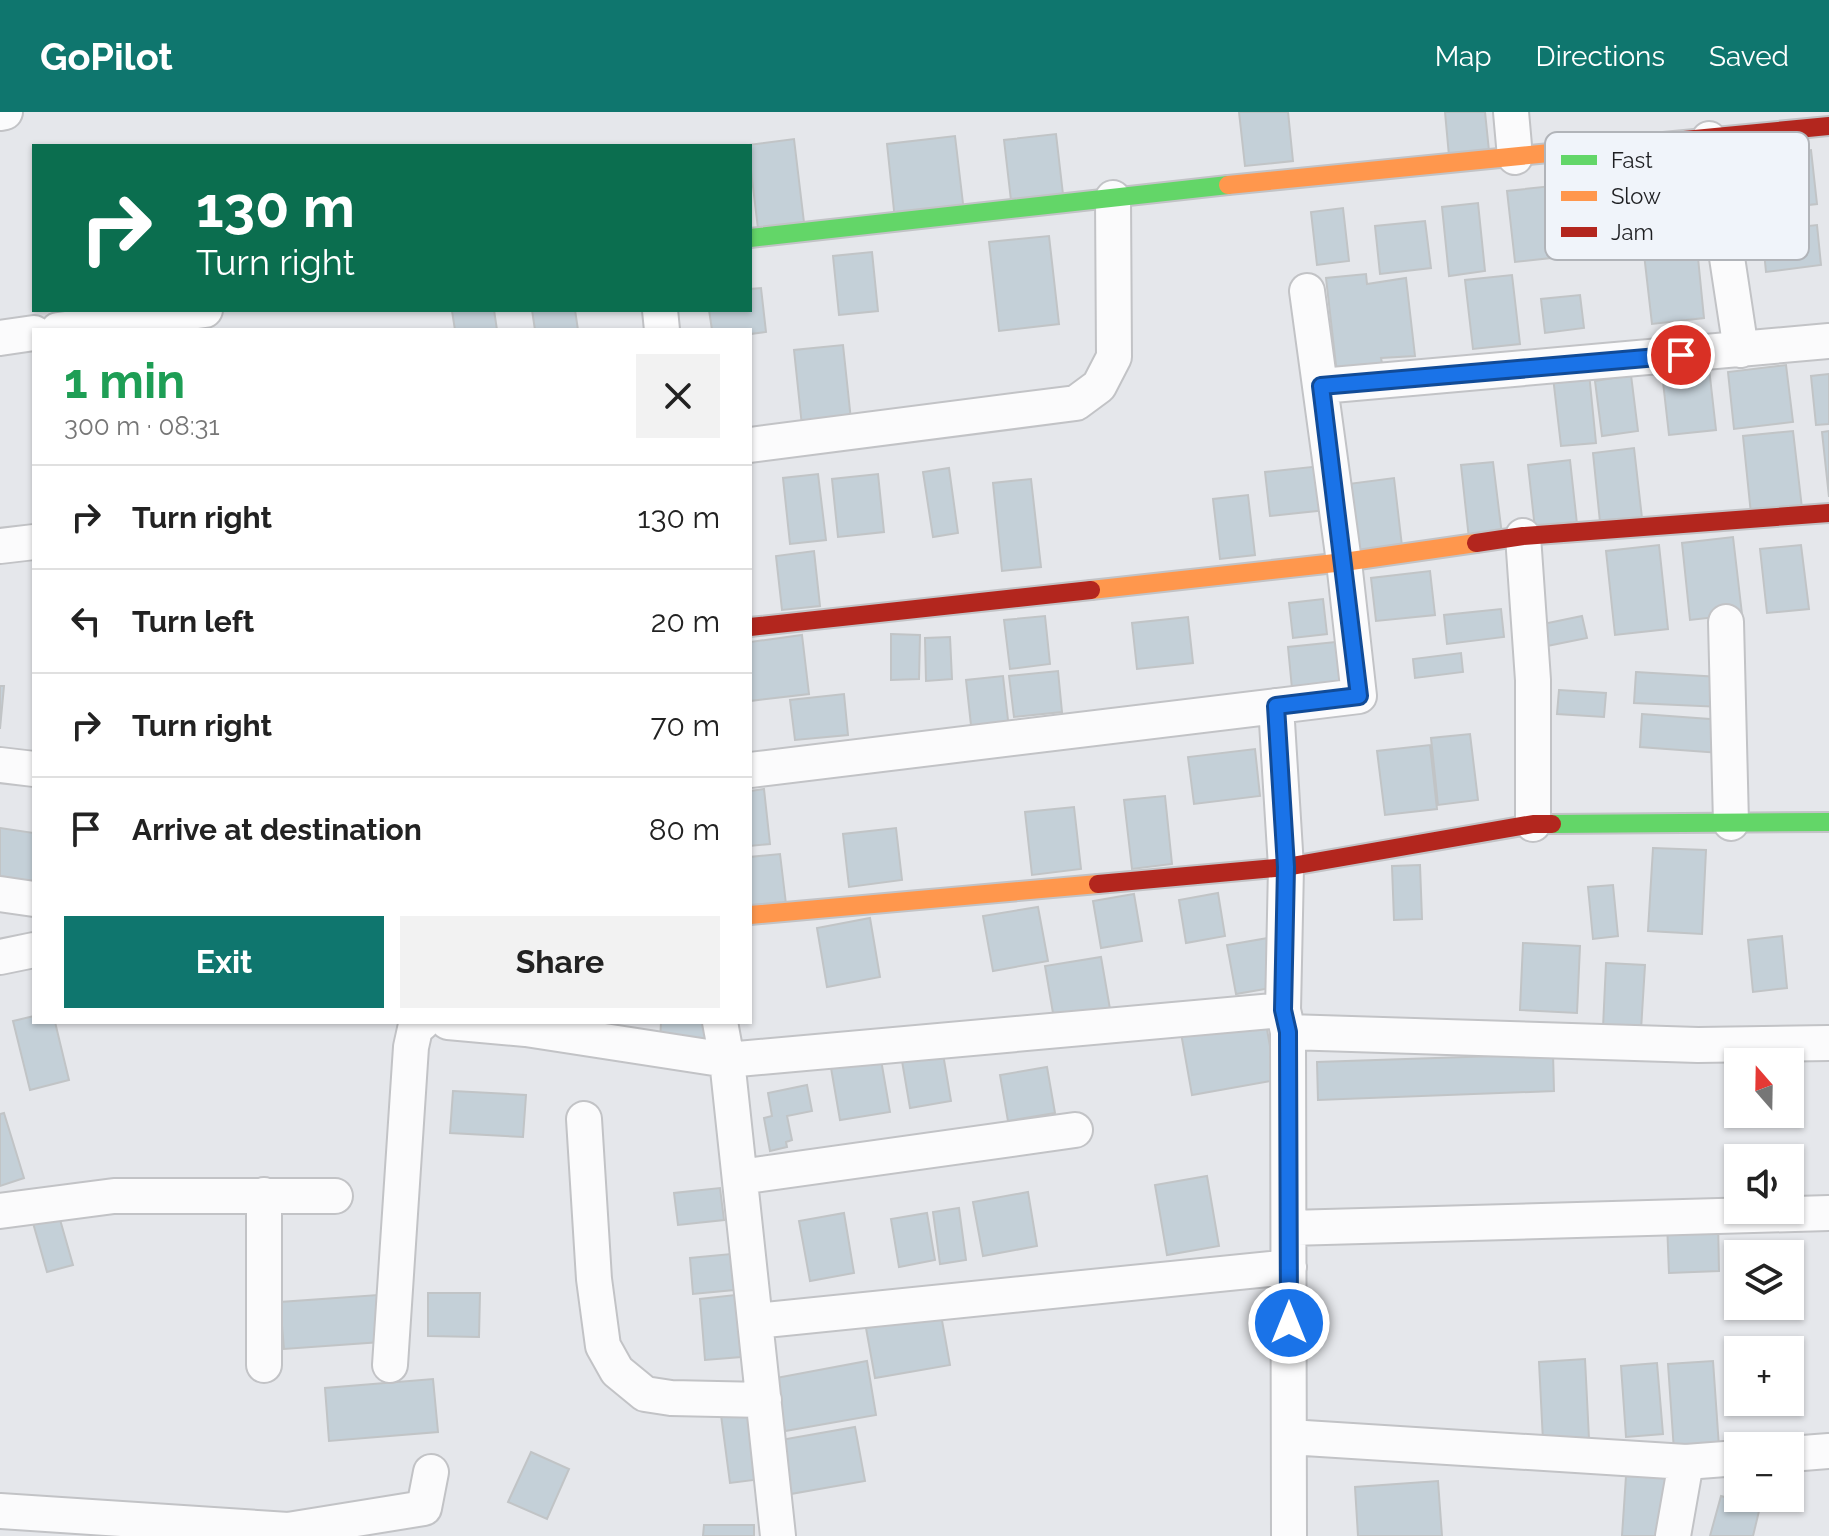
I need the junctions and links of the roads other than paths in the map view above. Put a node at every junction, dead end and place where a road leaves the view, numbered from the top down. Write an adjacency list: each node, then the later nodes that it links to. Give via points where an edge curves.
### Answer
1 (1511, 112): 5 (street)
2 (1829, 126): 3 (street)
3 (1774, 132)
4 (1545, 154): 5 (street)
5 (1515, 157): 6 (street)
6 (1113, 198): 7 (street); 17 (street, via 1114,357 1099,386 1076,403)
7 (752, 238)
8 (1727, 260): 15 (street)
9 (1307, 291): 16 (street)
10 (190, 312): 11 (street)
11 (73, 328)
12 (32, 333): 13 (street)
13 (0, 338)
14 (1829, 341): 15 (street)
15 (1741, 350): 16 (street)
16 (1321, 386): 22 (street)
17 (752, 445)
18 (1829, 513): 19 (street)
19 (1523, 536): 22 (street); 31 (street, via 1533,680)
20 (32, 542): 21 (street)
21 (0, 546)
22 (1344, 562): 24 (street); 25 (street, via 1359,696)
23 (1726, 622): 30 (street)
24 (752, 627)
25 (1276, 706): 28 (street); 32 (street)
26 (0, 765): 27 (street)
27 (32, 769)
28 (752, 770)
29 (1829, 822): 30 (street)
30 (1731, 823): 31 (street)
31 (1533, 824): 32 (street)
32 (1286, 867): 35 (street); 38 (street)
33 (0, 894): 34 (street)
34 (32, 899)
35 (752, 915)
36 (32, 950): 37 (street)
37 (0, 957)
38 (1286, 1021): 43 (street, via 1698,1045); 44 (street); 52 (street)
39 (421, 1024): 56 (street, via 411,1047)
40 (488, 1024): 42 (street)
41 (720, 1024): 44 (street)
42 (528, 1026): 44 (street)
43 (1829, 1043)
44 (727, 1060): 47 (street)
45 (584, 1119): 57 (street, via 594,1279 603,1346 617,1371 645,1394)
46 (1075, 1130): 47 (street)
47 (740, 1177): 54 (street)
48 (264, 1195): 49 (street); 50 (street, via 114,1196); 55 (street)
49 (335, 1196)
50 (0, 1211)
51 (1829, 1213): 52 (street)
52 (1289, 1228): 53 (street)
53 (1289, 1267): 54 (street); 58 (street)
54 (756, 1321): 57 (street)
55 (264, 1365)
56 (390, 1365)
57 (764, 1400): 66 (street)
58 (1289, 1437): 62 (street); 67 (street)
59 (1829, 1451): 60 (street)
60 (1804, 1453)
61 (1724, 1459): 62 (street)
62 (1686, 1462): 68 (street)
63 (431, 1472): 65 (street, via 424,1508 288,1530)
64 (0, 1511): 65 (street)
65 (156, 1529)
66 (778, 1536)
67 (1289, 1536)
68 (1673, 1536)

